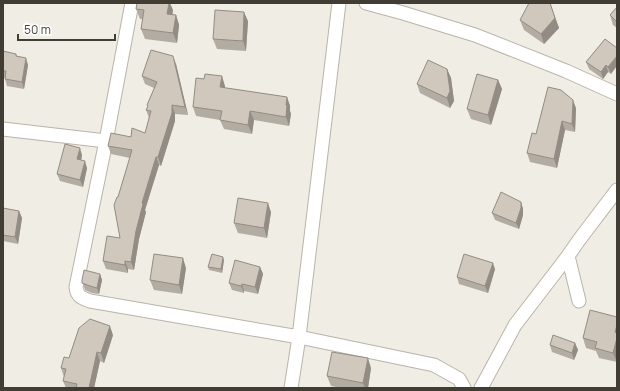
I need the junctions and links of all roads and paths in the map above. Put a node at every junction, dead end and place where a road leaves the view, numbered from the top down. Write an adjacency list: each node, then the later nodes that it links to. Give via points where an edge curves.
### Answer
1 (132, 3): 6 (street)
2 (339, 3): 10 (street)
3 (366, 3): 4 (street, via 475,35)
4 (617, 94)
5 (3, 129): 6 (street)
6 (106, 141): 10 (street, via 76,293 90,301)
7 (617, 190): 8 (street)
8 (568, 256): 9 (street); 13 (street, via 515,325)
9 (579, 301)
10 (299, 337): 11 (street); 12 (street, via 434,365 459,379)
11 (290, 388)
12 (464, 388)
13 (481, 388)

